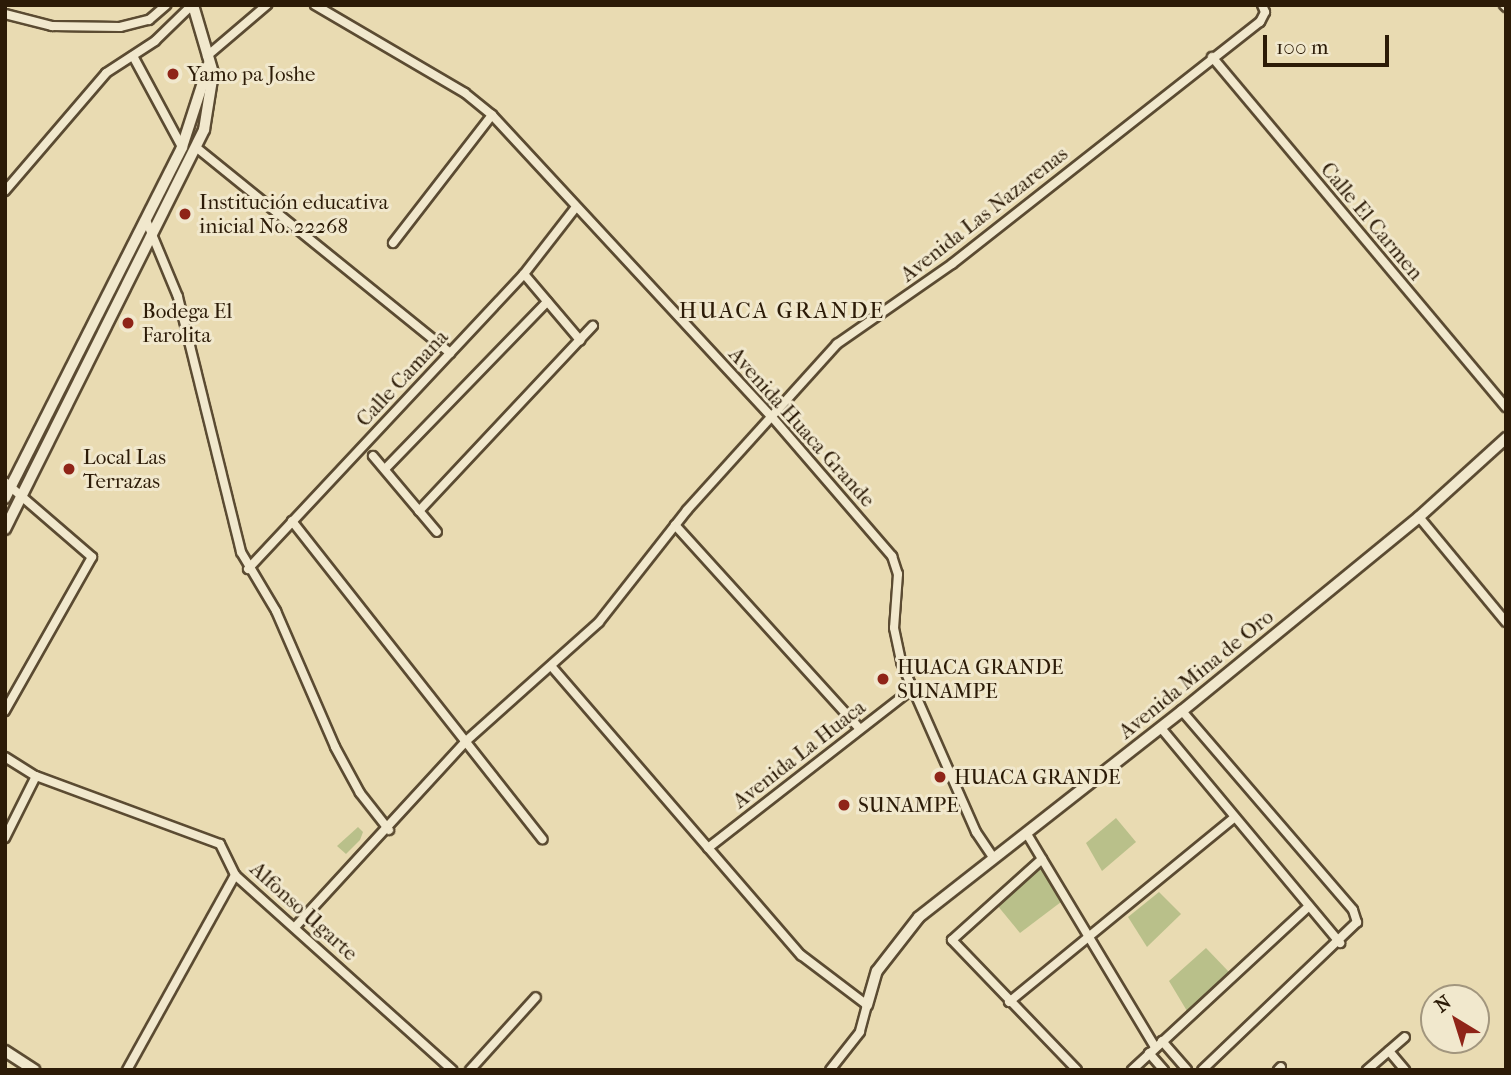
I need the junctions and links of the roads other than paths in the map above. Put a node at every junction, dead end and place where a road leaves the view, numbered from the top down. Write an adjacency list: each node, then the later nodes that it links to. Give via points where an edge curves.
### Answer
1 (166, 5): 6 (street, via 149,20 120,27 52,26)
2 (192, 5): 7 (street); 9 (main road)
3 (267, 5): 9 (street)
4 (315, 5): 10 (street, Avenida Huaca Grande, via 465,93)
5 (1262, 5): 8 (street, Avenida Las Nazarenas, via 1263,19)
6 (5, 14)
7 (133, 56): 11 (street); 13 (street, via 106,73)
8 (1212, 57): 23 (street, Calle El Carmen); 24 (street, Avenida Las Nazarenas, via 952,264 849,333)
9 (208, 60): 11 (main road); 12 (main road, via 213,89)
10 (492, 115): 14 (street, Avenida Huaca Grande); 17 (street)
11 (181, 147): 15 (main road)
12 (197, 148): 16 (main road); 22 (street)
13 (5, 191)
14 (576, 207): 18 (street, Calle Camana); 24 (street, Avenida Huaca Grande)
15 (146, 220): 16 (street); 28 (main road)
16 (154, 232): 29 (main road); 36 (street, via 178,298)
17 (393, 243)
18 (524, 274): 19 (street); 22 (street, Calle Camana)
19 (547, 302): 21 (street); 27 (street)
20 (593, 326): 21 (street)
21 (580, 340): 30 (street)
22 (450, 353): 32 (street, Calle Camana)
23 (1506, 407)
24 (772, 417): 33 (street, Avenida Las Nazarenas); 39 (street, Avenida Huaca Grande, via 896,563 894,628)
25 (1506, 438): 31 (main road, Avenida Mina de Oro)
26 (373, 456): 27 (street)
27 (385, 469): 30 (street)
28 (7, 490): 29 (street)
29 (23, 498): 34 (main road); 40 (street, via 90,551 91,561)
30 (419, 510): 35 (street)
31 (1419, 517): 37 (street); 41 (main road, Avenida Mina de Oro)
32 (292, 521): 36 (street, Calle Camana); 44 (street)
33 (675, 525): 38 (street, Avenida Las Nazarenas, via 599,622); 43 (street)
34 (5, 529)
35 (437, 532)
36 (248, 569): 48 (street, via 276,611 360,793)
37 (1506, 622)
38 (552, 667): 44 (street, Avenida Las Nazarenas, via 514,695); 52 (street)
39 (912, 689): 43 (street, Avenida La Huaca); 53 (street, Avenida Huaca Grande, via 975,832)
40 (5, 711)
41 (1182, 711): 42 (main road, Avenida Mina de Oro); 59 (street, via 1355,914 1356,926)
42 (1161, 728): 47 (street); 49 (main road, Avenida Mina de Oro)
43 (860, 729): 52 (street, Avenida La Huaca)
44 (466, 741): 48 (street, Avenida Las Nazarenas); 51 (street)
45 (5, 757): 46 (street, Alfonso Ugarte)
46 (36, 776): 50 (street); 55 (street, Alfonso Ugarte, via 201,834 220,844)
47 (1234, 818): 56 (street); 58 (street)
48 (389, 830): 57 (street, Avenida Las Nazarenas)
49 (1027, 834): 53 (main road, Avenida Mina de Oro); 54 (street)
50 (5, 838)
51 (542, 839)
52 (708, 848): 62 (street, via 801,955)
53 (992, 856): 62 (main road, Avenida Mina de Oro, via 895,942 877,971)
54 (1042, 859): 58 (street); 61 (street, via 952,936)
55 (235, 875): 57 (street, Alfonso Ugarte); 68 (street)
56 (1309, 905): 59 (street); 64 (street)
57 (296, 926): 69 (street, Alfonso Ugarte)
58 (1090, 938): 61 (street); 64 (street)
59 (1340, 943): 76 (street)
60 (536, 997): 70 (street)
61 (1009, 1002): 72 (street)
62 (867, 1005): 71 (street, via 860,1032)
63 (1405, 1037): 66 (street)
64 (1155, 1047): 73 (street); 74 (street); 75 (street)
65 (5, 1051): 67 (main road)
66 (1389, 1051): 77 (street); 78 (street)
67 (34, 1070)
68 (127, 1070)
69 (452, 1070)
70 (470, 1070)
71 (830, 1070)
72 (1077, 1070)
73 (1132, 1070)
74 (1164, 1070)
75 (1187, 1070)
76 (1202, 1070)
77 (1367, 1070)
78 (1405, 1070)

